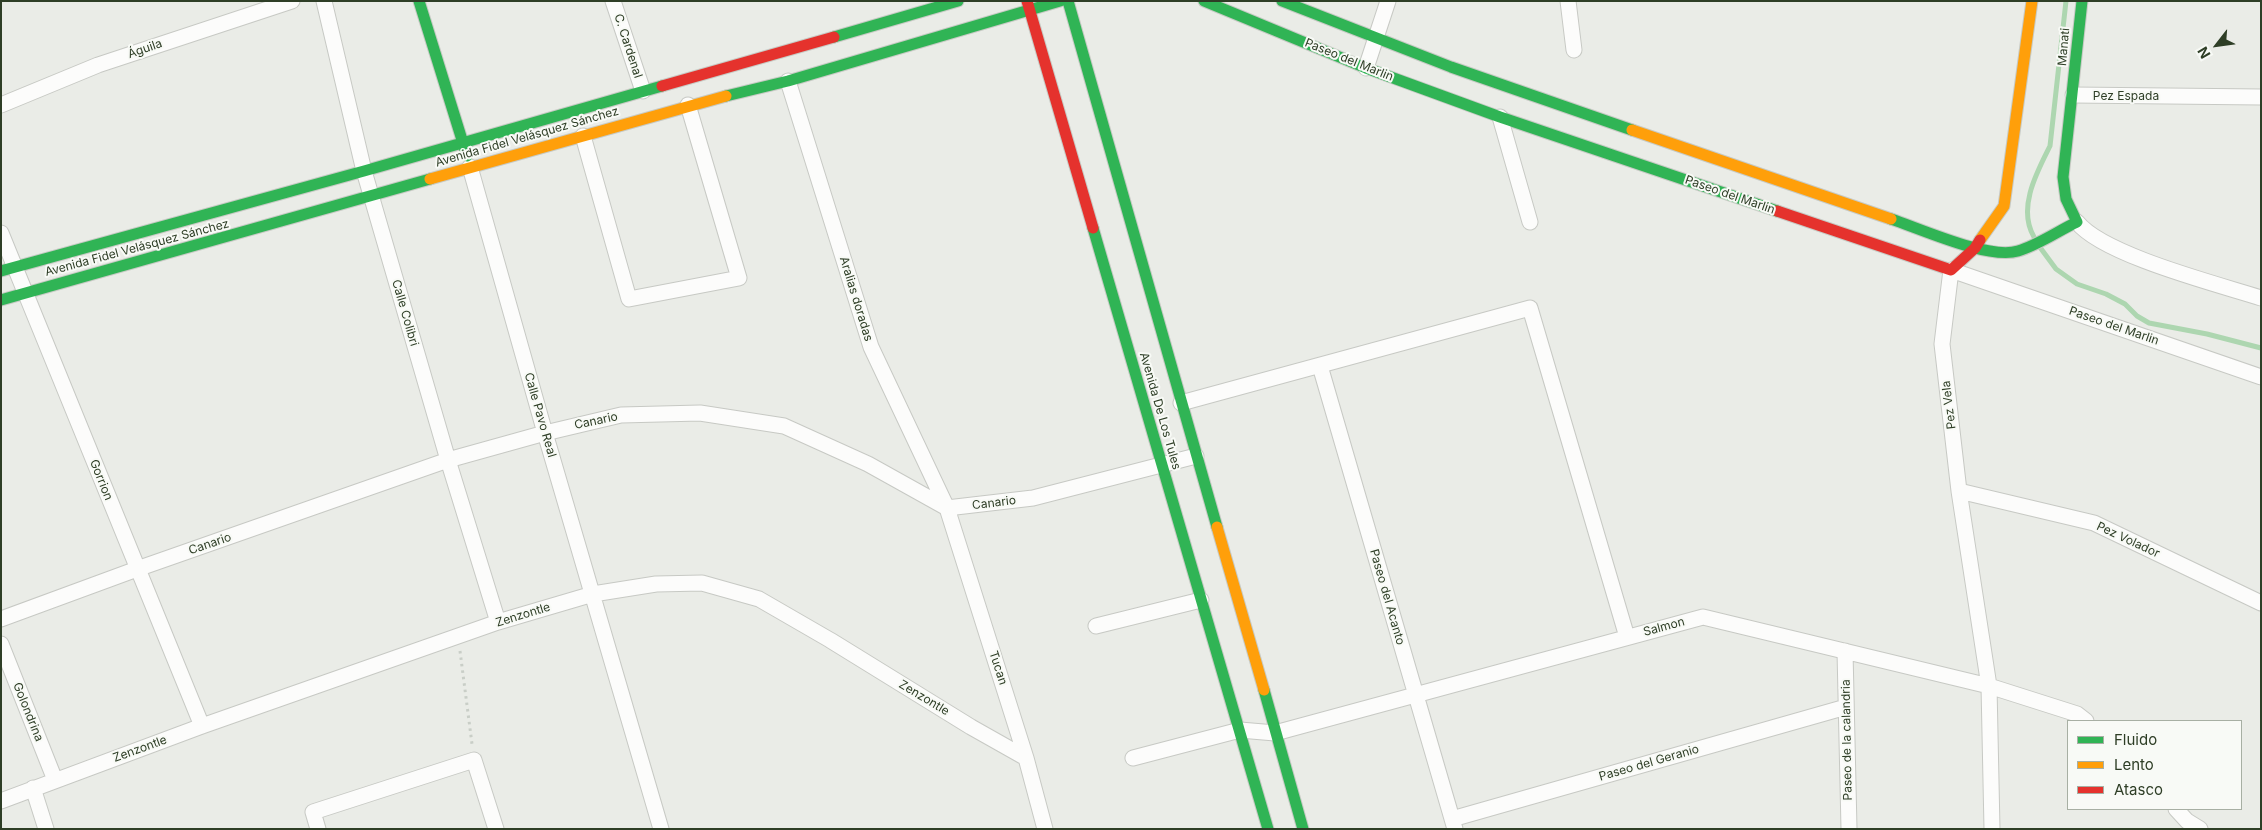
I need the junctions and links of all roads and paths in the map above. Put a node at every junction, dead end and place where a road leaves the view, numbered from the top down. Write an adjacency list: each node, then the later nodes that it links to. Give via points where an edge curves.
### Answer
1 (292, 1): 22 (street, Águila, via 98,65)
2 (324, 1): 29 (street, Calle Colibri)
3 (419, 1): 26 (street, Calle Pavo Real)
4 (613, 1): 19 (street, C. Cardenal)
5 (958, 1): 19 (street, Avenida Fidel Velásquez Sánchez)
6 (1060, 1): 14 (street, Avenida Fidel Velásquez Sánchez)
7 (1068, 1): 43 (street, Avenida De Los Tules)
8 (1204, 1): 17 (street, Paseo del Marlin)
9 (1282, 1): 15 (street)
10 (1388, 1): 15 (street)
11 (1568, 1): 16 (street)
12 (2032, 1): 35 (street, via 2004,206)
13 (2082, 1): 20 (street, Manati)
14 (1028, 5): 18 (street, Avenida Fidel Velásquez Sánchez); 47 (street, Avenida De Los Tules)
15 (1376, 38): 17 (street); 27 (street)
16 (1574, 50)
17 (1366, 68): 24 (street, Paseo del Marlin)
18 (788, 81): 23 (street, Avenida Fidel Velásquez Sánchez); 49 (street, Aralias doradas, via 871,347)
19 (643, 91): 26 (street, Avenida Fidel Velásquez Sánchez)
20 (2074, 95): 21 (street, Pez Espada); 33 (street, via 2063,177 2066,199)
21 (2261, 96)
22 (1, 105)
23 (688, 106): 25 (street, Avenida Fidel Velásquez Sánchez); 25 (street, via 739,278 629,299)
24 (1500, 117): 30 (street, Paseo del Marlin); 32 (street)
25 (583, 136): 28 (street, Avenida Fidel Velásquez Sánchez)
26 (463, 142): 28 (street, Calle Pavo Real); 29 (street, Avenida Fidel Velásquez Sánchez)
27 (1688, 148): 30 (street); 35 (street)
28 (470, 167): 31 (street, Avenida Fidel Velásquez Sánchez); 44 (street, Calle Pavo Real)
29 (364, 171): 31 (street, Calle Colibri); 36 (street, Avenida Fidel Velásquez Sánchez)
30 (1679, 178): 37 (street, Paseo del Marlin)
31 (372, 197): 38 (street, Avenida Fidel Velásquez Sánchez); 46 (street, Calle Colibri)
32 (1530, 222)
33 (2078, 222): 35 (street, via 2017,251); 39 (street, via 2083,229 2123,253)
34 (1, 233): 36 (street, Gorrion)
35 (1975, 248): 37 (street)
36 (8, 269): 38 (street, Gorrion)
37 (1951, 270): 42 (street, Paseo del Marlin); 48 (street, Pez Vela, via 1942,344)
38 (25, 293): 40 (street, Avenida Fidel Velásquez Sánchez); 50 (street, Gorrion)
39 (2261, 298)
40 (1, 300)
41 (1320, 366): 43 (street); 58 (street, via 1530,308); 62 (street, Paseo del Acanto)
42 (2261, 377)
43 (1181, 403): 45 (street, Avenida De Los Tules)
44 (545, 433): 46 (street, Canario); 49 (street, Canario, via 620,415 700,413 784,426 868,464); 51 (street, Calle Pavo Real)
45 (1196, 456): 47 (street, Canario); 67 (street, Avenida De Los Tules)
46 (448, 460): 50 (street, Canario); 55 (street, Calle Colibri)
47 (1161, 465): 49 (street, Canario, via 1033,498); 52 (street, Avenida De Los Tules)
48 (1959, 491): 53 (street, Pez Volador, via 2094,523); 61 (street, Pez Vela)
49 (947, 508): 68 (street, Tucan)
50 (137, 569): 54 (street, Canario); 65 (street, Gorrion)
51 (593, 594): 55 (street, Zenzontle); 68 (street, Zenzontle, via 656,584 702,583 759,599); 79 (street, Calle Pavo Real)
52 (1201, 600): 56 (street); 66 (street, Avenida De Los Tules)
53 (2261, 602)
54 (1, 619)
55 (498, 622): 57 (street, Zenzontle)
56 (1096, 626)
57 (458, 636): 65 (street, Zenzontle); 70 (path)
58 (1627, 637): 60 (street, Salmon, via 1703,617); 62 (street, Salmon)
59 (1, 644): 71 (street, Golondrina)
60 (1845, 650): 61 (street, Salmon); 63 (street, Paseo de la calandria)
61 (1989, 686): 64 (street, Salmon, via 2076,714); 84 (street, Pez Vela)
62 (1415, 695): 67 (street, Salmon); 75 (street, Paseo del Acanto)
63 (1846, 707): 75 (street, Paseo del Geranio); 83 (street, Paseo de la calandria)
64 (2085, 720)
65 (202, 726): 71 (street, Zenzontle)
66 (1240, 730): 67 (street, Salmon); 69 (street, Salmon); 81 (street, Avenida De Los Tules)
67 (1275, 733): 82 (street, Avenida De Los Tules)
68 (1026, 758): 80 (street, Tucan)
69 (1133, 758)
70 (474, 760): 77 (street, via 313,812); 78 (street)
71 (55, 780): 72 (street, Zenzontle)
72 (33, 788): 73 (street, Zenzontle); 76 (street)
73 (1, 801)
74 (2177, 810): 85 (street)
75 (1453, 824)
76 (46, 829)
77 (318, 829)
78 (496, 829)
79 (661, 829)
80 (1045, 829)
81 (1268, 829)
82 (1303, 829)
83 (1849, 829)
84 (1992, 829)
85 (2200, 829)

